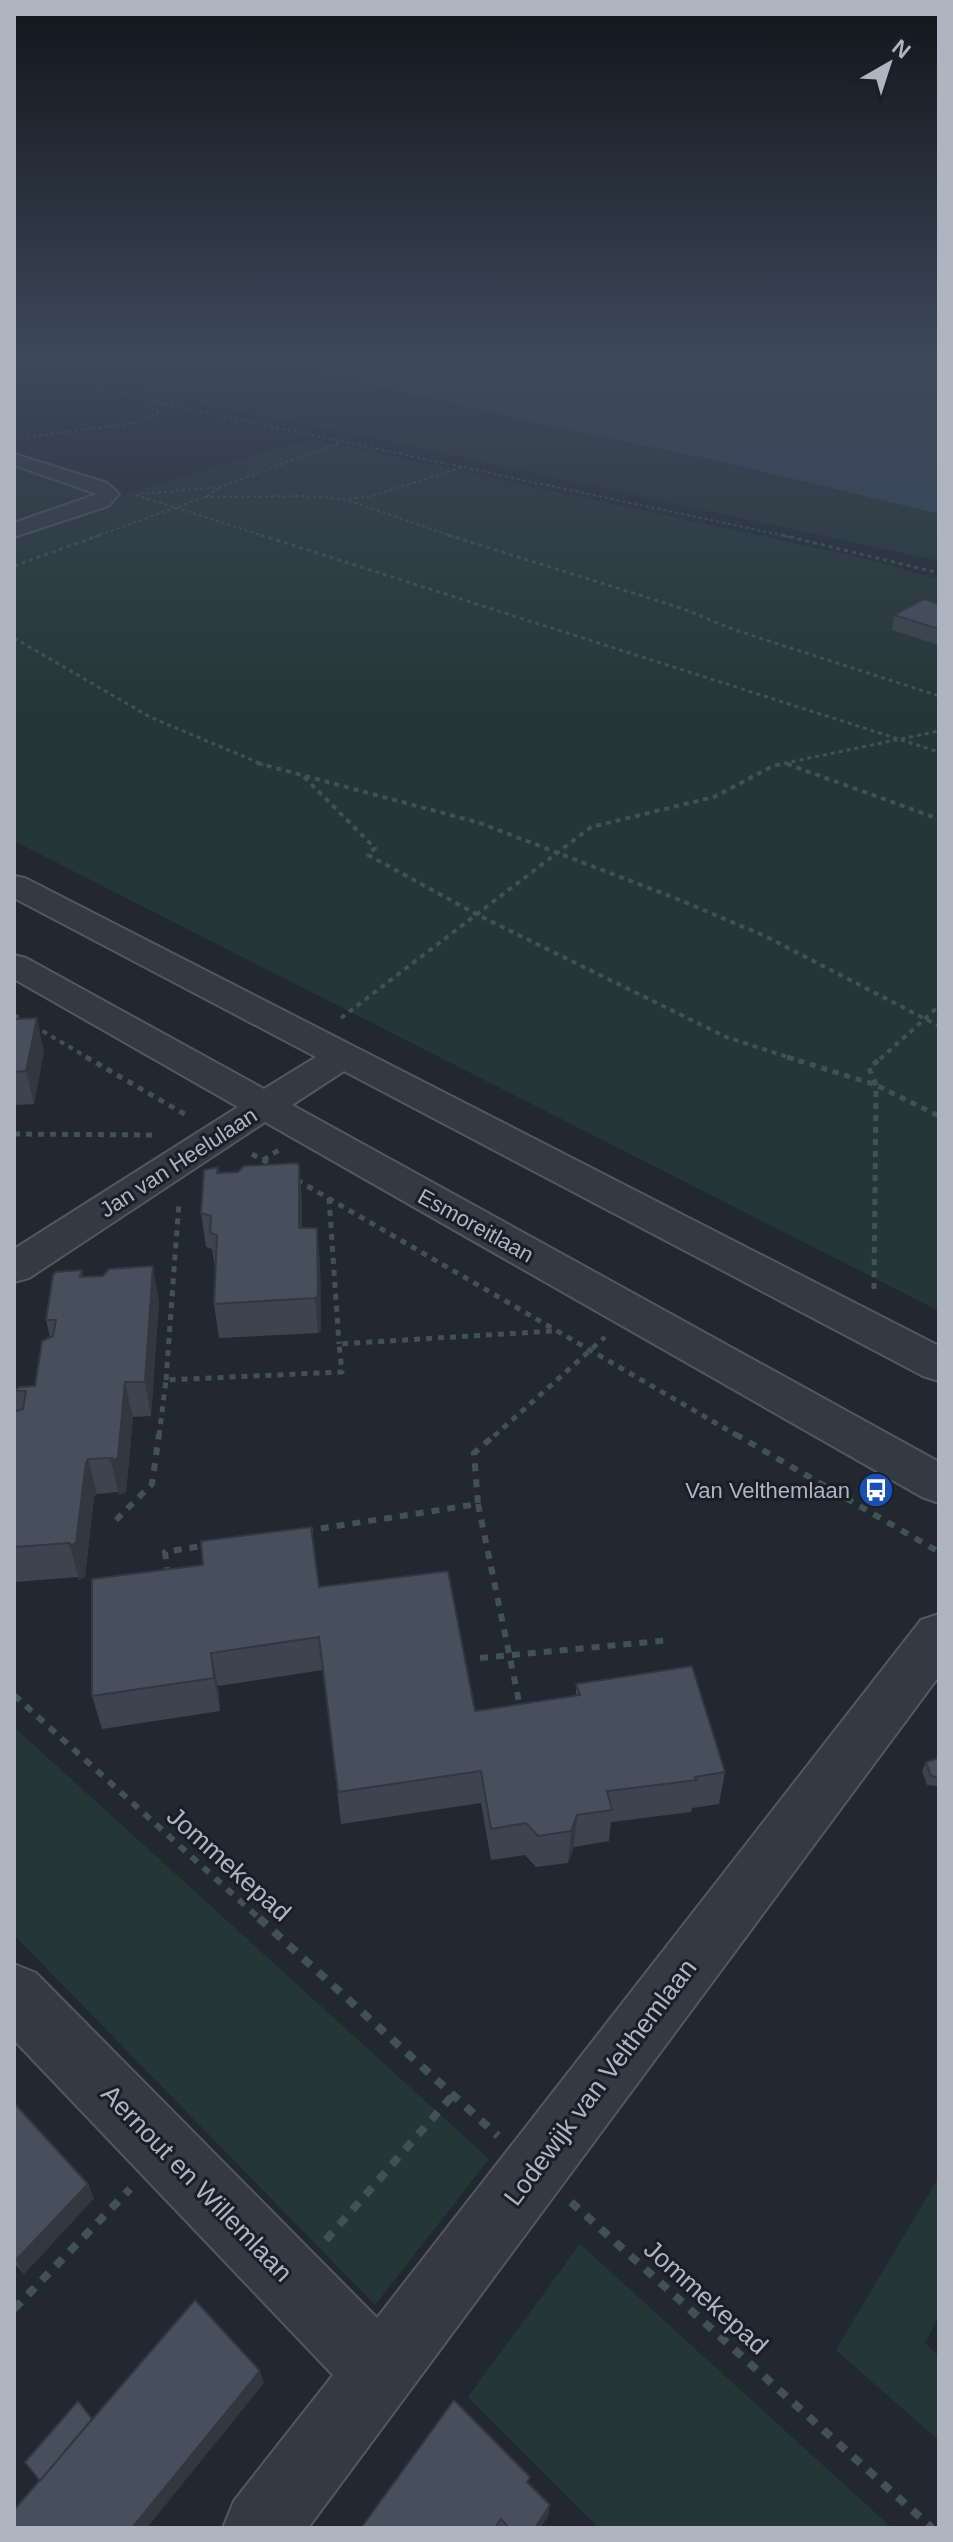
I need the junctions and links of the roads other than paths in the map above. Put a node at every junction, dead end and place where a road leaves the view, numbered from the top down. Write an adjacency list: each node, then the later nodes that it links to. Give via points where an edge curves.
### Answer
1 (78, 477): 2 (street, via 109,494 101,502)
2 (14, 530)
3 (14, 885): 5 (street)
4 (14, 965): 6 (street, Esmoreitlaan)
5 (342, 1056): 6 (street, Jan van Heelulaan); 8 (street)
6 (265, 1106): 7 (street, Jan van Heelulaan); 9 (street, Esmoreitlaan)
7 (14, 1268)
8 (939, 1365)
9 (939, 1484)
10 (939, 1636): 12 (street, Lodewijk van Velthemlaan)
11 (14, 1995): 12 (street, Aernout en Willemlaan)
12 (380, 2372): 13 (street, Lodewijk van Velthemlaan)
13 (261, 2528)

